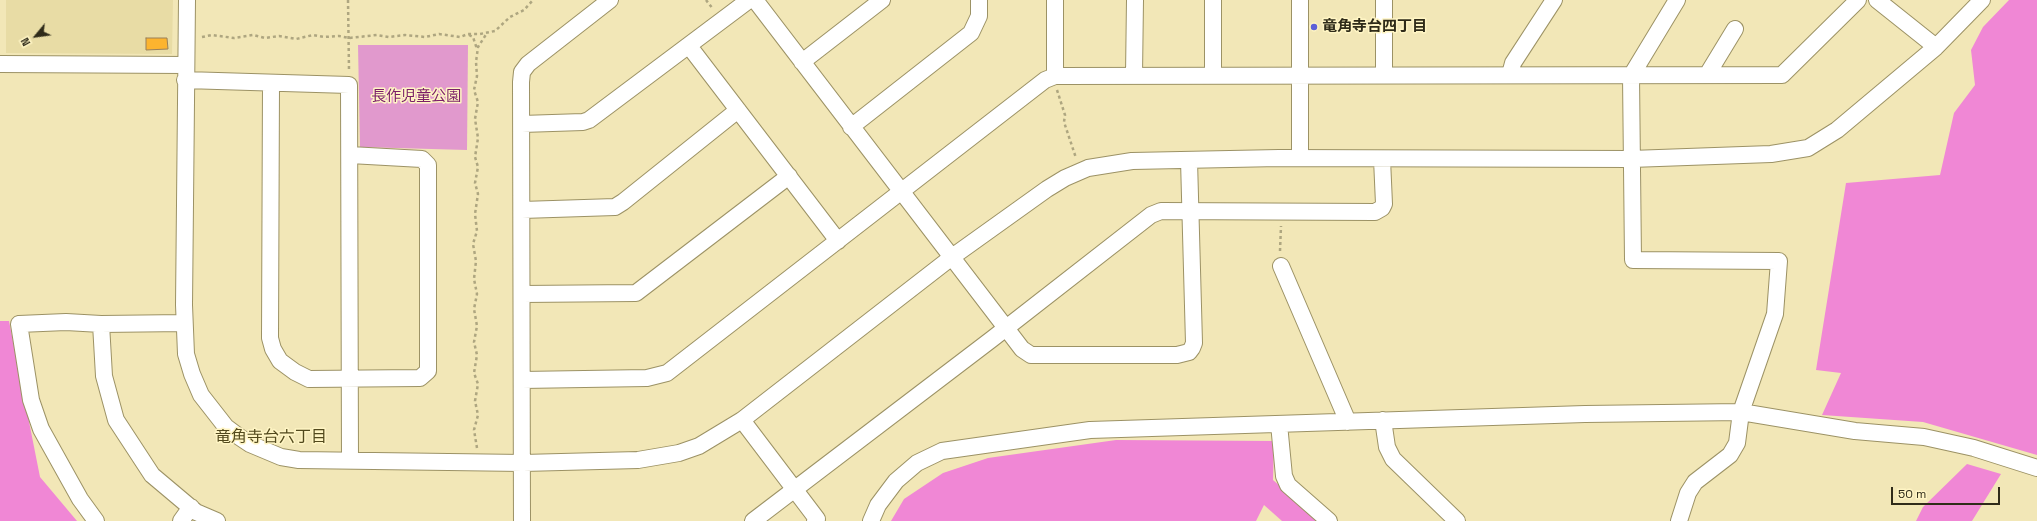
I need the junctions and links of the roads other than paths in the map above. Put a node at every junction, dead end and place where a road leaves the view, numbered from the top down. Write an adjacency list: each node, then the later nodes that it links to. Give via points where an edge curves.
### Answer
1 (187, 0): 22 (street)
2 (610, 0): 33 (street, via 528,64 522,72)
3 (749, 0): 18 (street)
4 (755, 0): 20 (street)
5 (882, 0): 20 (street)
6 (979, 0): 34 (street, via 979,16 971,33)
7 (1055, 0): 28 (street)
8 (1135, 0): 24 (street)
9 (1214, 0): 25 (street)
10 (1300, 0): 29 (street)
11 (1384, 0): 26 (street)
12 (1554, 0): 23 (street, via 1513,63)
13 (1677, 0): 30 (street)
14 (1858, 0): 27 (street, via 1782,75)
15 (1877, 0): 19 (street)
16 (1982, 0): 19 (street)
17 (1735, 29): 27 (street)
18 (689, 46): 32 (street); 33 (street, via 589,120)
19 (1936, 47): 38 (street, via 1837,130 1808,148 1771,154)
20 (802, 62): 34 (street)
21 (0, 64): 22 (street)
22 (186, 73): 31 (street); 48 (street)
23 (1510, 74): 26 (street); 30 (street)
24 (1134, 75): 25 (street); 28 (street)
25 (1213, 75): 29 (street)
26 (1384, 75): 29 (street)
27 (1707, 75): 30 (street)
28 (1055, 76): 41 (street, via 1045,80)
29 (1300, 76): 36 (street)
30 (1631, 76): 38 (street)
31 (271, 84): 35 (street, via 349,85); 51 (street, via 270,338 280,361 294,372 309,379)
32 (738, 110): 40 (street); 42 (street, via 615,207)
33 (522, 124): 42 (street)
34 (851, 127): 41 (street)
35 (350, 155): 51 (street); 51 (street, via 422,159 428,165 428,371 420,378)
36 (1300, 158): 37 (street); 39 (street)
37 (1382, 159): 38 (street); 43 (street, via 1384,204 1375,212)
38 (1631, 159): 53 (street, via 1633,260 1779,261 1775,314)
39 (1189, 160): 43 (street); 45 (street, via 1114,162 1076,172 1047,189)
40 (789, 176): 44 (street); 47 (street, via 636,293)
41 (901, 192): 44 (street); 45 (street)
42 (522, 210): 47 (street)
43 (1190, 212): 50 (street, via 1161,211 1151,215); 50 (street, via 1194,342 1188,352 1177,355 1037,356 1022,349)
44 (838, 241): 52 (street, via 667,373 647,378)
45 (952, 257): 50 (street); 54 (street)
46 (1280, 260): 56 (street)
47 (522, 294): 52 (street)
48 (184, 323): 49 (street); 58 (street, via 186,354 192,374 201,395 226,427 250,444 280,457 299,460)
49 (101, 324): 62 (street, via 104,376 116,420 152,475); 63 (street, via 19,324 31,400 41,429 80,499)
50 (1006, 328): 61 (street)
51 (349, 380): 58 (street)
52 (522, 380): 59 (street)
53 (1741, 412): 55 (street); 60 (street, via 1855,431 1924,437 1974,448); 72 (street, via 1736,443 1730,455 1695,482 1688,493)
54 (742, 420): 59 (street, via 699,446 672,455 638,460); 61 (street)
55 (1383, 420): 56 (street); 71 (street, via 1387,447 1393,459)
56 (1348, 422): 57 (street)
57 (1278, 424): 69 (street, via 1090,430 942,451 917,463 896,481 878,505); 70 (street, via 1284,476 1288,484)
58 (350, 460): 59 (street)
59 (522, 463): 66 (street)
60 (2037, 468)
61 (795, 489): 67 (street); 68 (street, via 817,519)
62 (191, 507): 64 (street); 65 (street, via 196,512)
63 (96, 521)
64 (181, 521)
65 (217, 521)
66 (522, 521)
67 (753, 521)
68 (815, 521)
69 (870, 521)
70 (1329, 521)
71 (1457, 521)
72 (1680, 521)

